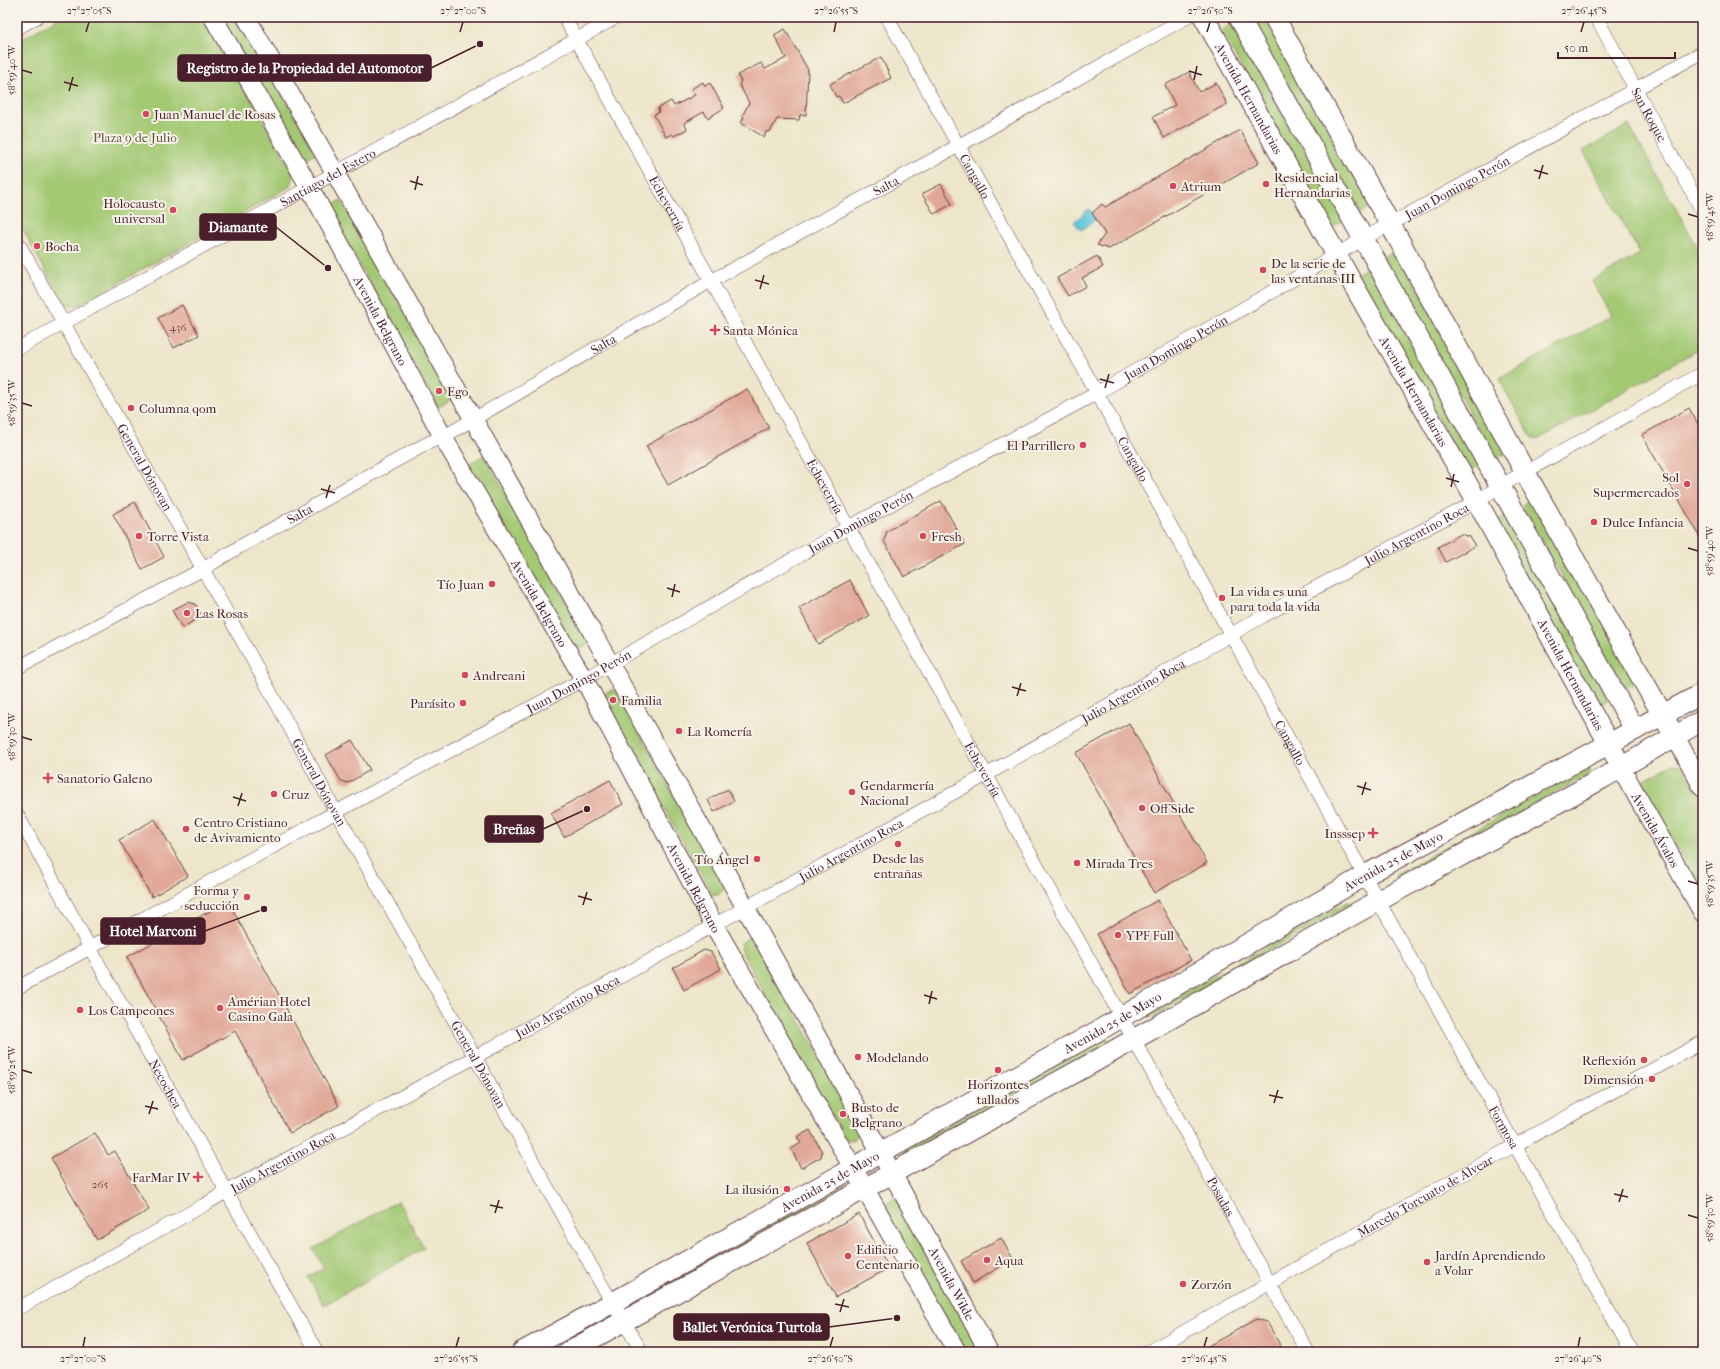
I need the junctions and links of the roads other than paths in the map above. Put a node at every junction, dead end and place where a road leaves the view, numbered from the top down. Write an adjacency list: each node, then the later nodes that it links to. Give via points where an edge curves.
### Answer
1 (37, 17): 12 (street)
2 (213, 17): 18 (main road, Avenida Belgrano)
3 (246, 17): 17 (main road)
4 (564, 17): 13 (street, Echeverría)
5 (617, 17): 13 (street, Santiago del Estero)
6 (887, 17): 16 (street, Cangallo)
7 (1187, 17): 16 (street, Salta)
8 (1204, 17): 23 (main road, Avenida Hernandarias)
9 (1238, 17): 21 (main road)
10 (1274, 17): 20 (main road)
11 (1596, 17): 15 (street, San Roque)
12 (17, 28)
13 (577, 39): 17 (street, Santiago del Estero); 24 (street, Echeverría)
14 (1703, 52): 15 (street, Juan Domingo Perón)
15 (1636, 88): 19 (street, San Roque); 20 (street, Juan Domingo Perón)
16 (958, 146): 24 (street, Salta); 28 (street, Cangallo)
17 (336, 172): 18 (street, Santiago del Estero); 29 (main road)
18 (310, 188): 25 (street, Santiago del Estero); 30 (main road, Avenida Belgrano)
19 (1703, 212)
20 (1390, 224): 21 (street, Juan Domingo Perón); 31 (main road)
21 (1363, 239): 23 (street, Juan Domingo Perón); 32 (main road)
22 (17, 241): 25 (street, General Dónovan)
23 (1336, 255): 28 (street, Juan Domingo Perón); 33 (main road, Avenida Hernandarias)
24 (711, 281): 29 (street, Salta); 34 (street, Echeverría)
25 (62, 322): 26 (street, Santiago del Estero); 35 (street, General Dónovan)
26 (17, 349)
27 (1703, 373): 31 (street, Julio Argentino Roca)
28 (1097, 393): 34 (street, Juan Domingo Perón); 36 (street, Cangallo)
29 (474, 419): 30 (street, Salta); 37 (main road)
30 (443, 436): 35 (street, Salta); 39 (main road, Avenida Belgrano)
31 (1525, 472): 32 (street, Julio Argentino Roca); 41 (main road)
32 (1500, 486): 33 (street, Julio Argentino Roca); 43 (main road)
33 (1477, 501): 36 (street, Julio Argentino Roca); 45 (main road, Avenida Hernandarias)
34 (849, 527): 37 (street, Juan Domingo Perón); 47 (street, Echeverría)
35 (203, 569): 38 (street, Salta); 49 (street, General Dónovan)
36 (1230, 635): 47 (street, Julio Argentino Roca); 51 (street, Cangallo)
37 (610, 664): 39 (street, Juan Domingo Perón); 53 (main road)
38 (17, 668)
39 (584, 679): 49 (street, Juan Domingo Perón); 55 (main road, Avenida Belgrano)
40 (1703, 693): 41 (main road, Avenida 25 de Mayo)
41 (1663, 716): 43 (main road, Avenida 25 de Mayo); 44 (main road)
42 (1703, 720): 44 (main road, Avenida 25 de Mayo)
43 (1635, 730): 45 (main road, Avenida 25 de Mayo)
44 (1675, 736): 46 (main road, Avenida 25 de Mayo); 48 (main road)
45 (1610, 744): 46 (main road, Avenida Hernandarias); 51 (main road, Avenida 25 de Mayo)
46 (1621, 768): 52 (main road, Avenida 25 de Mayo); 54 (main road, Avenida Ávalos)
47 (986, 775): 53 (street, Julio Argentino Roca); 58 (street, Echeverría)
48 (1703, 788)
49 (336, 812): 56 (street, Juan Domingo Perón); 61 (street, General Dónovan)
50 (17, 814): 56 (street, Necochea)
51 (1364, 876): 52 (street, Cangallo); 58 (main road, Avenida 25 de Mayo)
52 (1378, 901): 59 (main road, Avenida 25 de Mayo); 62 (street, Formosa)
53 (746, 908): 55 (street, Julio Argentino Roca); 63 (main road)
54 (1703, 913)
55 (714, 925): 61 (street, Julio Argentino Roca); 64 (main road, Avenida Belgrano)
56 (90, 949): 57 (street, Juan Domingo Perón); 67 (street, Necochea)
57 (17, 988)
58 (1121, 1018): 59 (street, Echeverría); 63 (main road, Avenida 25 de Mayo)
59 (1133, 1040): 65 (main road, Avenida 25 de Mayo); 68 (street, Posadas)
60 (1703, 1042): 62 (street, Marcelo Torcuato de Alvear)
61 (475, 1057): 67 (street, Julio Argentino Roca); 69 (street, General Dónovan)
62 (1514, 1146): 68 (street, Marcelo Torcuato de Alvear); 80 (street, Formosa)
63 (880, 1152): 64 (main road, Avenida 25 de Mayo); 65 (main road)
64 (853, 1168): 66 (main road, Avenida Belgrano); 69 (main road, Avenida 25 de Mayo)
65 (893, 1173): 66 (main road, Avenida 25 de Mayo); 77 (main road, Avenida Wilde)
66 (865, 1189): 71 (main road, Avenida 25 de Mayo); 76 (main road)
67 (226, 1192): 70 (street, Julio Argentino Roca); 72 (street, Necochea)
68 (1269, 1283): 78 (street, Marcelo Torcuato de Alvear); 79 (street, Posadas)
69 (612, 1303): 71 (street, General Dónovan); 73 (main road, Avenida 25 de Mayo)
70 (17, 1309)
71 (625, 1322): 74 (main road, Avenida 25 de Mayo); 75 (street, General Dónovan)
72 (317, 1352)
73 (522, 1352)
74 (568, 1352)
75 (642, 1352)
76 (957, 1352)
77 (989, 1352)
78 (1148, 1352)
79 (1308, 1352)
80 (1632, 1352)

